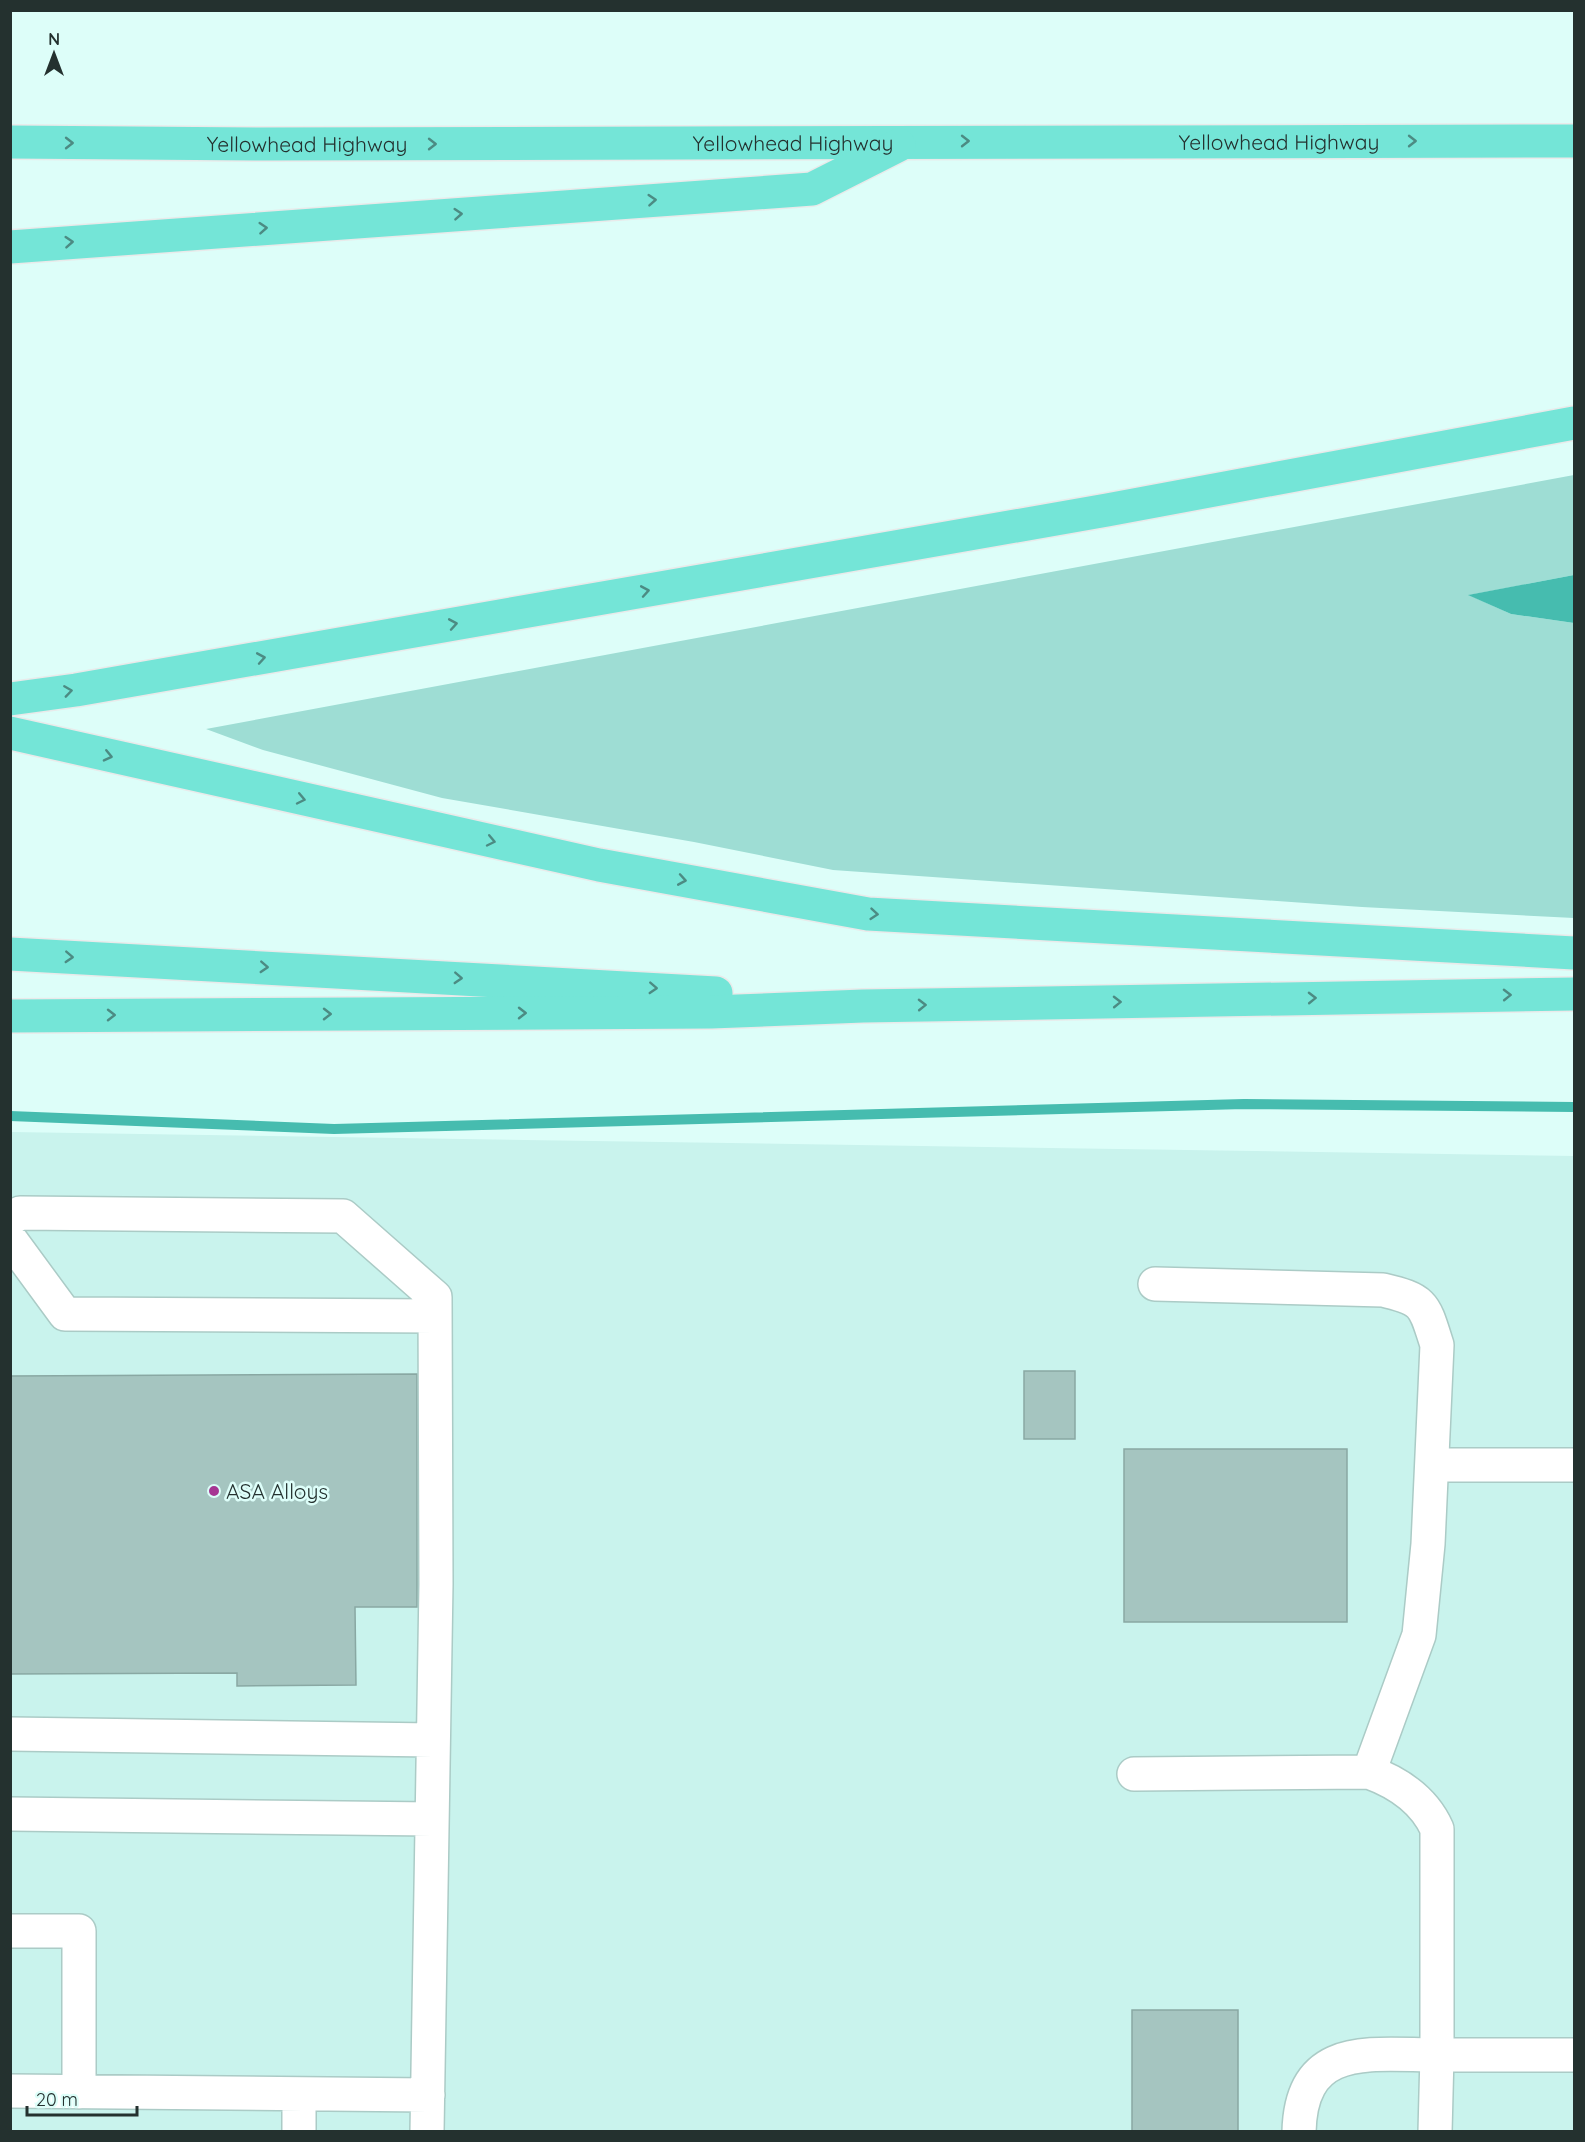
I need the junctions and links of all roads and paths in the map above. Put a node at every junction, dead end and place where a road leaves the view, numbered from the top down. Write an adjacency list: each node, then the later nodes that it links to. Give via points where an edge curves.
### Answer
1 (906, 141): 2 (highway, Yellowhead Highway, one-way to 2); 3 (highway, Yellowhead Highway, one-way to 1); 4 (highway, one-way to 1, via 812,189)
2 (1575, 141)
3 (10, 142)
4 (10, 247)
5 (1575, 423): 6 (highway, one-way to 5, via 1084,514)
6 (10, 699)
7 (10, 734): 8 (highway, one-way to 8, via 599,865 868,914)
8 (1575, 953)
9 (10, 954): 11 (highway, one-way to 11, via 692,991)
10 (1575, 994): 11 (highway, one-way to 10)
11 (863, 1006): 12 (highway, one-way to 11, via 699,1012)
12 (10, 1016)
13 (10, 1219): 16 (lane, via 20,1213 343,1216 435,1297)
14 (10, 1239): 16 (lane, via 65,1314)
15 (1155, 1284): 17 (lane, via 1383,1290 1413,1298 1427,1314 1437,1345)
16 (435, 1316): 20 (lane)
17 (1432, 1465): 18 (lane); 21 (lane, via 1419,1635)
18 (1575, 1466)
19 (10, 1734): 20 (lane)
20 (433, 1740): 24 (lane)
21 (1369, 1772): 22 (lane); 26 (lane, via 1394,1781 1429,1811 1437,1829)
22 (1134, 1774)
23 (10, 1814): 24 (lane)
24 (432, 1819): 31 (lane)
25 (10, 1931): 29 (lane, via 79,1931)
26 (1437, 2055): 27 (lane); 34 (lane, via 1367,2055 1335,2061 1318,2072 1307,2089 1299,2110); 35 (lane)
27 (1575, 2055)
28 (10, 2091): 29 (lane)
29 (79, 2091): 30 (lane)
30 (299, 2094): 31 (lane); 32 (lane)
31 (428, 2095): 33 (lane)
32 (299, 2132)
33 (427, 2132)
34 (1299, 2132)
35 (1436, 2132)

